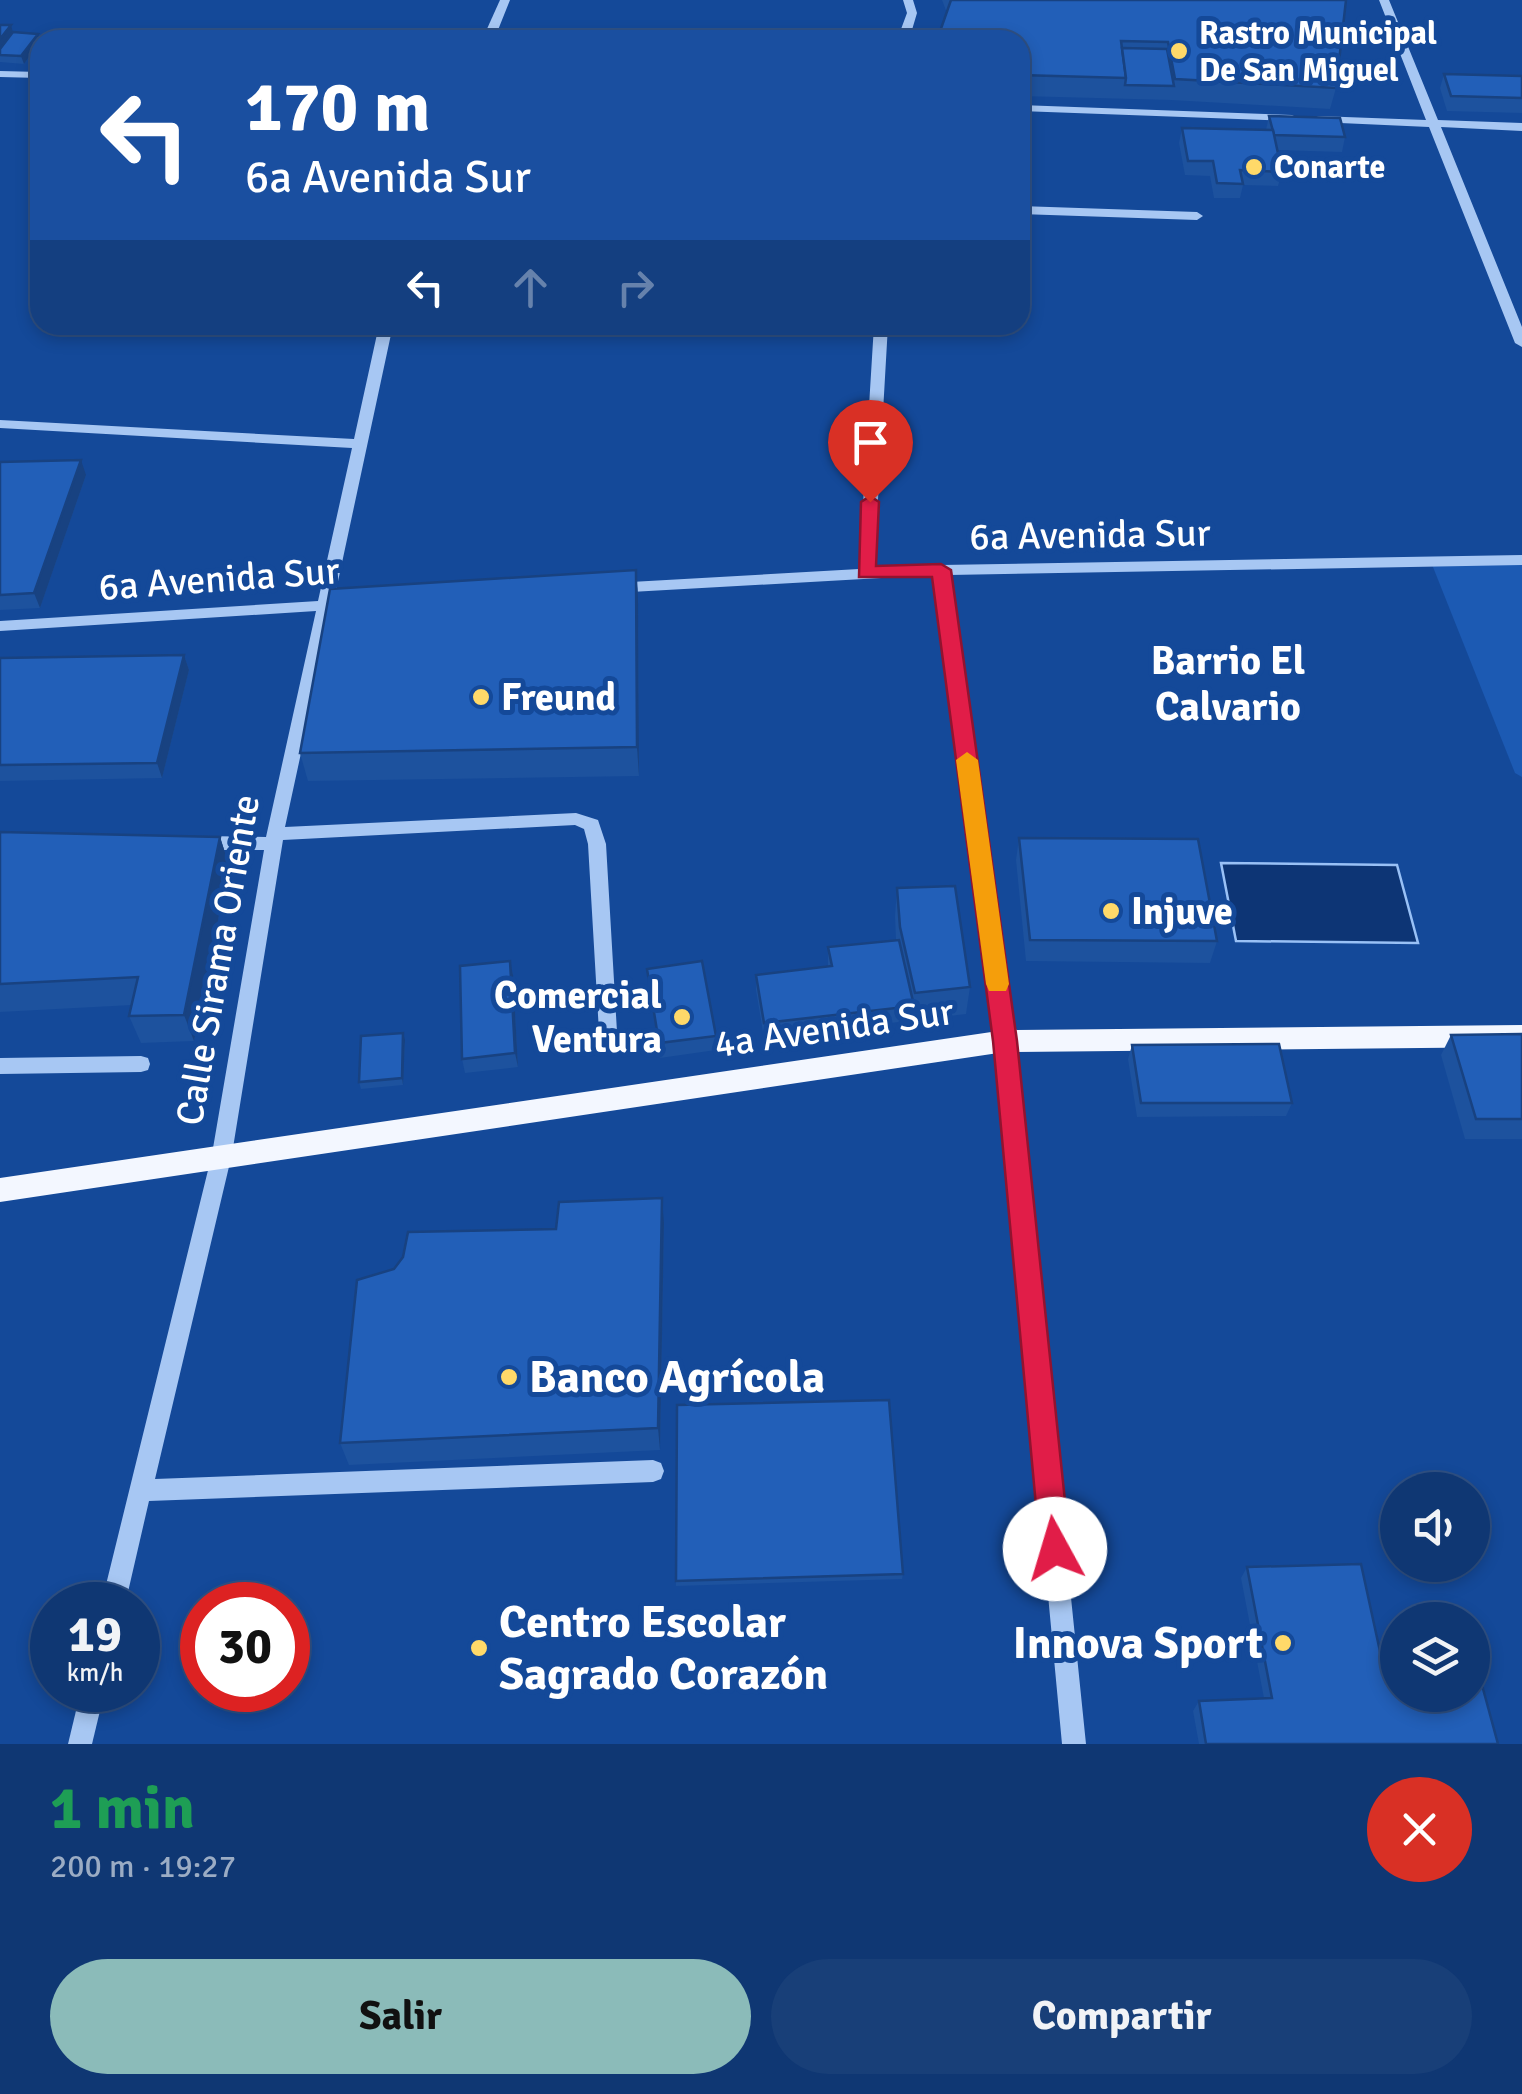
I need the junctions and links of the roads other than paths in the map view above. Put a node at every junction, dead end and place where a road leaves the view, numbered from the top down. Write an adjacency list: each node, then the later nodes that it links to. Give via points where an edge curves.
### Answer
1 (505, 0): 4 (street)
2 (908, 0): 5 (street)
3 (1384, 0): 9 (street)
4 (492, 30)
5 (906, 30)
6 (0, 74): 7 (street)
7 (30, 75)
8 (1030, 108): 9 (street)
9 (1432, 124): 10 (street); 15 (street)
10 (1522, 128)
11 (1030, 210): 12 (street)
12 (1197, 216)
13 (384, 335): 17 (street, Calle Sirama Oriente)
14 (880, 335): 20 (street)
15 (1522, 342)
16 (0, 424): 17 (street)
17 (361, 444): 23 (street, Calle Sirama Oriente)
18 (1522, 560): 19 (street, 6a Avenida Sur)
19 (941, 570): 20 (street, 6a Avenida Sur); 29 (street)
20 (866, 572): 21 (street, 6a Avenida Sur)
21 (586, 590)
22 (367, 603): 23 (street, 6a Avenida Sur)
23 (327, 605): 24 (street, 6a Avenida Sur); 25 (street, Calle Sirama Oriente)
24 (0, 626)
25 (274, 839): 26 (street); 27 (street, via 576,818 592,825); 32 (street, Calle Sirama Oriente)
26 (176, 842)
27 (608, 1032)
28 (1522, 1036): 29 (main road, 4a Avenida Sur)
29 (1005, 1041): 32 (main road, 4a Avenida Sur); 39 (street)
30 (140, 1064): 31 (street)
31 (0, 1066)
32 (222, 1154): 33 (main road, 4a Avenida Sur); 35 (street, Calle Sirama Oriente)
33 (0, 1190)
34 (653, 1471): 35 (street)
35 (141, 1490): 36 (street, Calle Sirama Oriente)
36 (119, 1582)
37 (88, 1712): 38 (street)
38 (80, 1744)
39 (1074, 1744)

